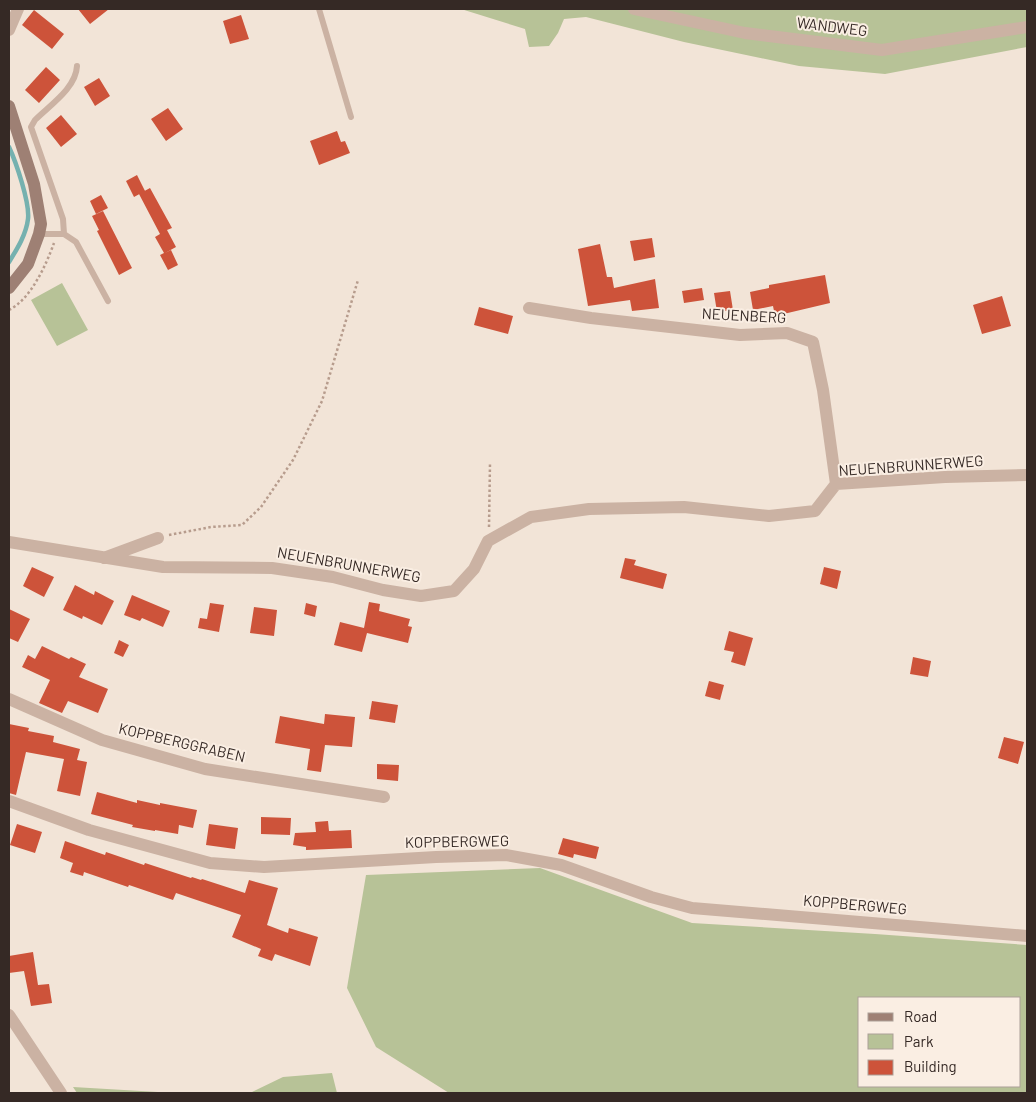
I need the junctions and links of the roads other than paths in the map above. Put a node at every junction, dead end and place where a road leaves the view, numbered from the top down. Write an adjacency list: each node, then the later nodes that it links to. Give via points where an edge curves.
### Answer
1 (18, 9): 5 (street)
2 (319, 9): 8 (lane)
3 (634, 9): 4 (street, WANDWEG, via 745,32 882,50)
4 (1027, 27)
5 (9, 30)
6 (77, 66): 10 (lane, via 71,84 31,127 63,219)
7 (9, 106): 9 (street, via 34,184 41,224)
8 (351, 117)
9 (39, 234): 10 (lane); 11 (street, via 28,264)
10 (64, 234): 12 (lane, via 76,242)
11 (11, 281)
12 (108, 301)
13 (529, 308): 15 (street, NEUENBERG, via 740,335 787,334 813,342)
14 (1027, 476): 15 (street, NEUENBRUNNERWEG)
15 (836, 484): 18 (street, NEUENBRUNNERWEG, via 814,512 769,516 684,507 588,509 531,517 488,541 474,569 454,591 420,596 272,568 163,568)
16 (158, 538): 18 (street)
17 (9, 542): 18 (street, NEUENBRUNNERWEG)
18 (103, 558)
19 (9, 699): 20 (street, KOPPBERGGRABEN, via 102,740 205,768)
20 (384, 797)
21 (9, 801): 22 (street, KOPPBERGWEG, via 89,830 210,863 264,867 506,855 561,865 692,908)
22 (1027, 936)
23 (9, 1015): 24 (street)
24 (61, 1093)

